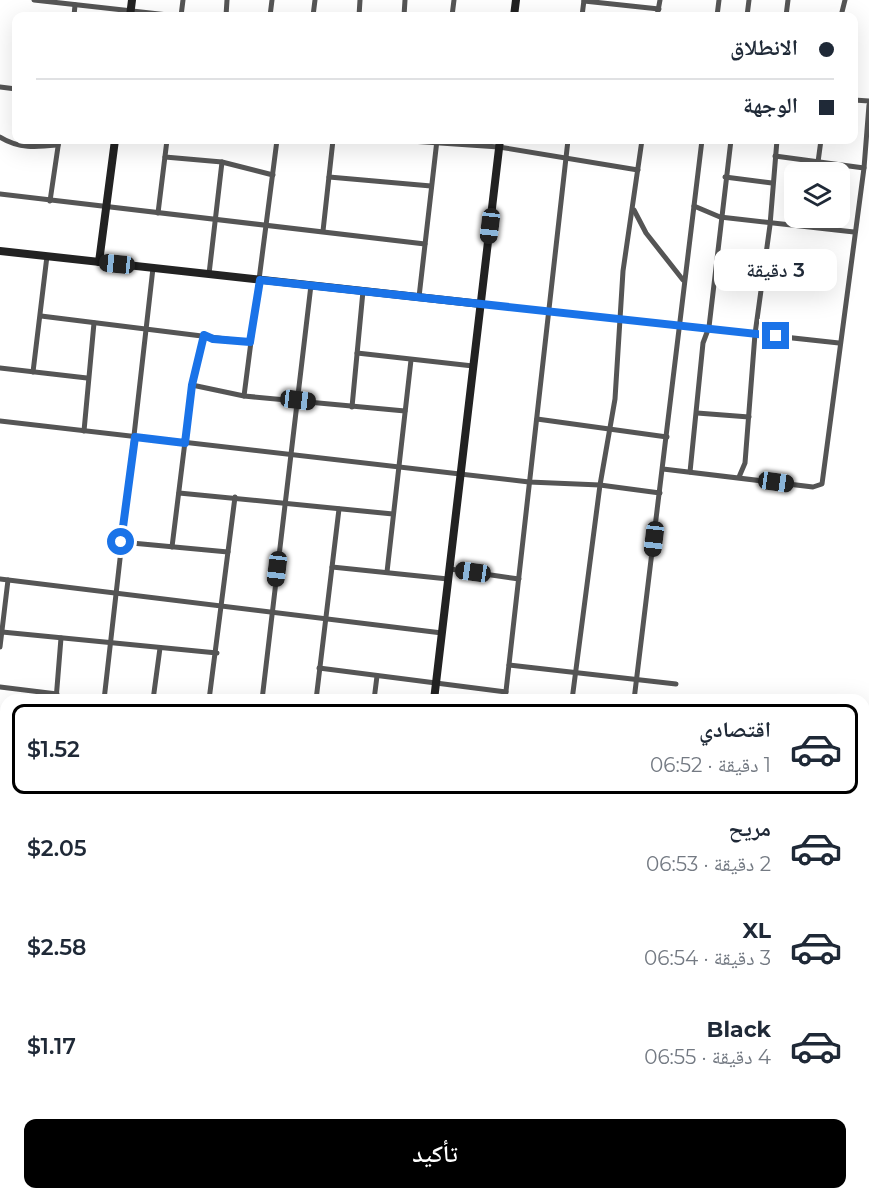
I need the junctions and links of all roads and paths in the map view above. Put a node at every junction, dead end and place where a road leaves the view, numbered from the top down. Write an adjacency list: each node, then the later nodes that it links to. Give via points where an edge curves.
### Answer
1 (34, 0): 4 (street)
2 (660, 0): 5 (street)
3 (584, 1): 5 (street)
4 (75, 4): 6 (street); 7 (street)
5 (659, 9): 8 (street)
6 (74, 12)
7 (119, 12)
8 (658, 12)
9 (869, 103): 32 (street)
10 (13, 144): 11 (street, via 29,148)
11 (48, 144)
12 (58, 144): 40 (street)
13 (114, 144): 42 (street)
14 (167, 144): 27 (street)
15 (277, 144): 34 (street)
16 (333, 144): 35 (street)
17 (437, 144): 38 (street)
18 (500, 144): 62 (street)
19 (505, 144): 28 (street)
20 (568, 144): 28 (street)
21 (641, 144): 33 (street)
22 (701, 144): 41 (street)
23 (730, 144): 36 (street)
24 (776, 144): 26 (street)
25 (820, 144): 30 (street)
26 (775, 156): 30 (street); 37 (street)
27 (165, 157): 29 (street); 44 (street)
28 (566, 157): 33 (street); 63 (street)
29 (222, 162): 34 (street); 46 (street)
30 (818, 162)
31 (850, 166): 32 (street)
32 (864, 168): 50 (street)
33 (638, 170): 43 (street)
34 (273, 175): 47 (street)
35 (329, 177): 38 (street); 49 (street)
36 (725, 177): 37 (street); 45 (street)
37 (772, 183): 48 (street)
38 (431, 186): 51 (street)
39 (0, 194): 40 (street)
40 (50, 201): 42 (street)
41 (693, 206): 45 (street); 58 (street)
42 (106, 208): 44 (street); 54 (street)
43 (634, 210): 58 (street, via 646,233); 65 (street)
44 (158, 213): 46 (street)
45 (720, 217): 48 (street); 68 (street)
46 (215, 220): 47 (street); 56 (street)
47 (267, 225): 49 (street); 57 (street)
48 (770, 225): 50 (street); 70 (street)
49 (322, 231): 51 (street)
50 (854, 232): 73 (street)
51 (425, 244): 61 (street)
52 (0, 251): 53 (street)
53 (47, 256): 54 (street); 64 (street)
54 (99, 262): 55 (street)
55 (153, 268): 56 (street); 69 (street)
56 (209, 274): 57 (street)
57 (260, 280): 59 (street); 72 (street)
58 (682, 280): 67 (street)
59 (311, 285): 60 (street); 82 (street)
60 (363, 291): 61 (street); 74 (street)
61 (419, 297): 62 (street)
62 (481, 304): 63 (street); 76 (street)
63 (550, 313): 65 (street); 87 (street)
64 (40, 316): 66 (street); 78 (street)
65 (618, 319): 67 (street); 89 (street, via 618,369)
66 (94, 323): 69 (street); 79 (street)
67 (677, 325): 68 (street); 92 (street)
68 (709, 327): 70 (street); 85 (street, via 703,343)
69 (147, 328): 71 (street); 91 (street)
70 (755, 334): 73 (street); 86 (street)
71 (204, 335): 72 (street); 80 (street)
72 (250, 342): 81 (street)
73 (839, 343): 99 (street, via 822,484 813,487)
74 (357, 353): 75 (street); 83 (street)
75 (411, 360): 76 (street); 84 (street)
76 (473, 366): 98 (street)
77 (0, 368): 78 (street)
78 (33, 372): 79 (street)
79 (87, 378): 90 (street)
80 (192, 385): 81 (street); 93 (street)
81 (244, 396): 82 (street)
82 (298, 400): 83 (street); 94 (street)
83 (352, 407): 84 (street)
84 (405, 411): 95 (street)
85 (697, 413): 86 (street); 97 (street)
86 (749, 417): 99 (street, via 745,463)
87 (537, 420): 89 (street); 100 (street)
88 (0, 422): 90 (street)
89 (609, 430): 92 (street); 101 (street)
90 (84, 431): 91 (street)
91 (135, 437): 93 (street); 108 (street)
92 (667, 437): 96 (street)
93 (185, 443): 94 (street); 102 (street)
94 (293, 455): 95 (street); 105 (street)
95 (401, 467): 98 (street); 107 (street)
96 (663, 469): 97 (street); 103 (street)
97 (690, 472): 99 (street)
98 (460, 474): 100 (street); 112 (street)
99 (739, 477)
100 (529, 482): 101 (street); 116 (street)
101 (600, 485): 103 (street); 131 (street)
102 (179, 493): 104 (street); 109 (street)
103 (660, 493): 133 (street)
104 (235, 497): 105 (street); 110 (street)
105 (284, 504): 106 (street); 120 (street)
106 (339, 508): 107 (street); 111 (street)
107 (393, 514): 113 (street)
108 (121, 542): 109 (street); 118 (street)
109 (172, 547): 110 (street)
110 (228, 552): 119 (street)
111 (332, 567): 113 (street); 121 (street)
112 (450, 569): 115 (street); 116 (street)
113 (387, 572): 115 (street)
114 (0, 579): 117 (street)
115 (448, 579): 123 (street)
116 (519, 579): 129 (street)
117 (8, 580): 118 (street); 122 (street)
118 (115, 591): 119 (street); 125 (street)
119 (222, 606): 120 (street); 128 (street)
120 (272, 612): 121 (street); 143 (street)
121 (326, 619): 123 (street); 130 (street)
122 (2, 632): 124 (street); 126 (street)
123 (442, 633): 134 (street)
124 (61, 638): 125 (street); 139 (street)
125 (110, 643): 127 (street); 140 (street)
126 (0, 646)
127 (160, 648): 128 (street); 141 (street)
128 (217, 653): 142 (street)
129 (509, 666): 131 (street); 137 (street)
130 (319, 668): 132 (street); 144 (street)
131 (576, 673): 133 (street); 147 (street)
132 (377, 676): 134 (street); 145 (street)
133 (636, 680): 135 (street); 148 (street)
134 (436, 684): 137 (street); 146 (street)
135 (676, 684)
136 (0, 687): 138 (street)
137 (506, 692)
138 (39, 694)
139 (56, 694)
140 (105, 694)
141 (154, 694)
142 (210, 694)
143 (263, 694)
144 (317, 694)
145 (375, 694)
146 (435, 694)
147 (573, 694)
148 (635, 694)

